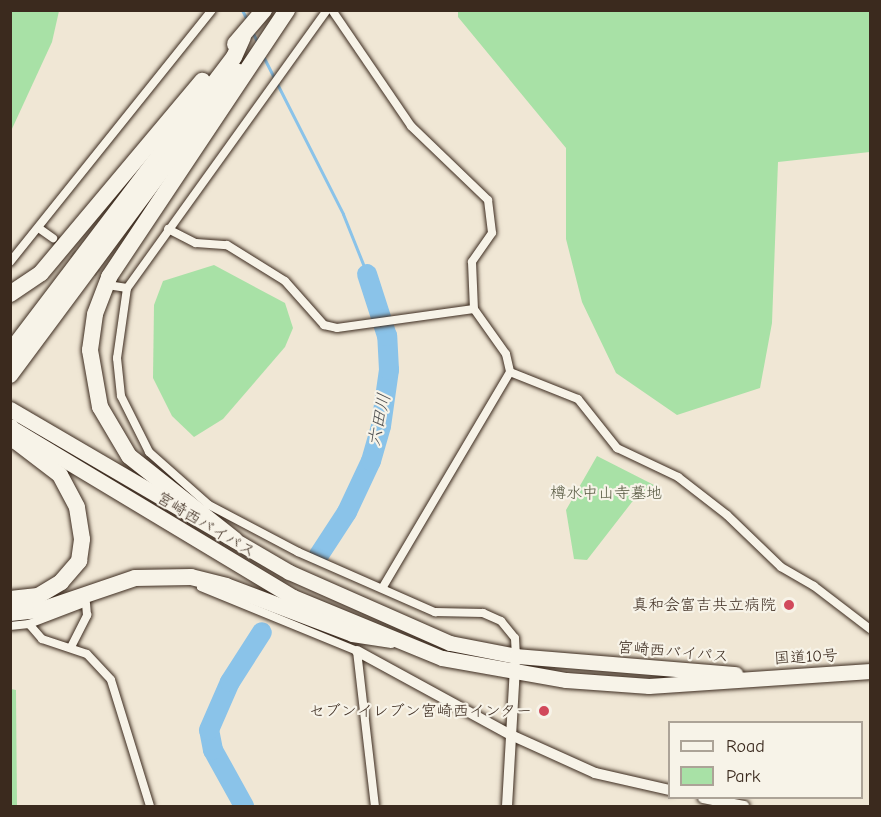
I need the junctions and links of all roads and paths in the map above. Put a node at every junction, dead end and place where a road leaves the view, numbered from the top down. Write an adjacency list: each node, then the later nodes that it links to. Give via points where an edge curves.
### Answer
1 (212, 10): 8 (street)
2 (264, 10): 7 (highway)
3 (281, 10): 18 (highway)
4 (287, 10): 21 (highway, via 109,277 95,314 90,350 100,407 129,456)
5 (327, 10): 9 (street)
6 (332, 10): 15 (street, via 411,126 488,200 492,233 472,262)
7 (243, 37): 14 (highway, via 41,273); 16 (highway, via 234,57)
8 (40, 229): 10 (street); 11 (street)
9 (168, 229): 13 (street); 15 (street, via 196,243 227,245 285,281 330,327)
10 (53, 238)
11 (10, 262)
12 (114, 286): 13 (street)
13 (127, 288): 22 (street, via 117,358 122,396 149,452 209,505 298,552)
14 (10, 294)
15 (474, 309): 17 (street, via 506,354)
16 (10, 352)
17 (510, 372): 22 (street); 28 (street, via 578,399 617,448 678,477 727,515 781,567 814,586)
18 (10, 375)
19 (10, 409): 21 (highway, 宮崎西バイパス)
20 (11, 427): 23 (highway, via 17,442 60,475 76,507 82,539 79,561 61,582 38,596); 29 (highway, 宮崎西バイパス, via 294,597)
21 (235, 540): 32 (highway, 宮崎西バイパス, via 289,572 450,643)
22 (383, 587): 32 (street, via 435,612 483,613 501,621 515,638)
23 (10, 599)
24 (86, 603): 26 (street); 30 (street, via 87,615); 31 (street, via 141,584 202,587)
25 (10, 613): 29 (highway, via 41,610 135,578 191,577 226,586 353,634)
26 (29, 624): 27 (street); 30 (street, via 42,639)
27 (10, 626)
28 (870, 629)
29 (391, 640): 32 (highway, 宮崎西バイパス, via 442,658)
30 (71, 647): 38 (street, via 87,654 111,680)
31 (357, 651): 35 (street); 39 (street)
32 (515, 664): 34 (highway, 宮崎西バイパス, via 649,686); 35 (street)
33 (870, 671): 34 (highway, 国道10号)
34 (743, 678)
35 (511, 735): 36 (street, via 595,773); 40 (street)
36 (668, 790)
37 (708, 799): 41 (street)
38 (150, 807)
39 (375, 807)
40 (507, 807)
41 (744, 807)

